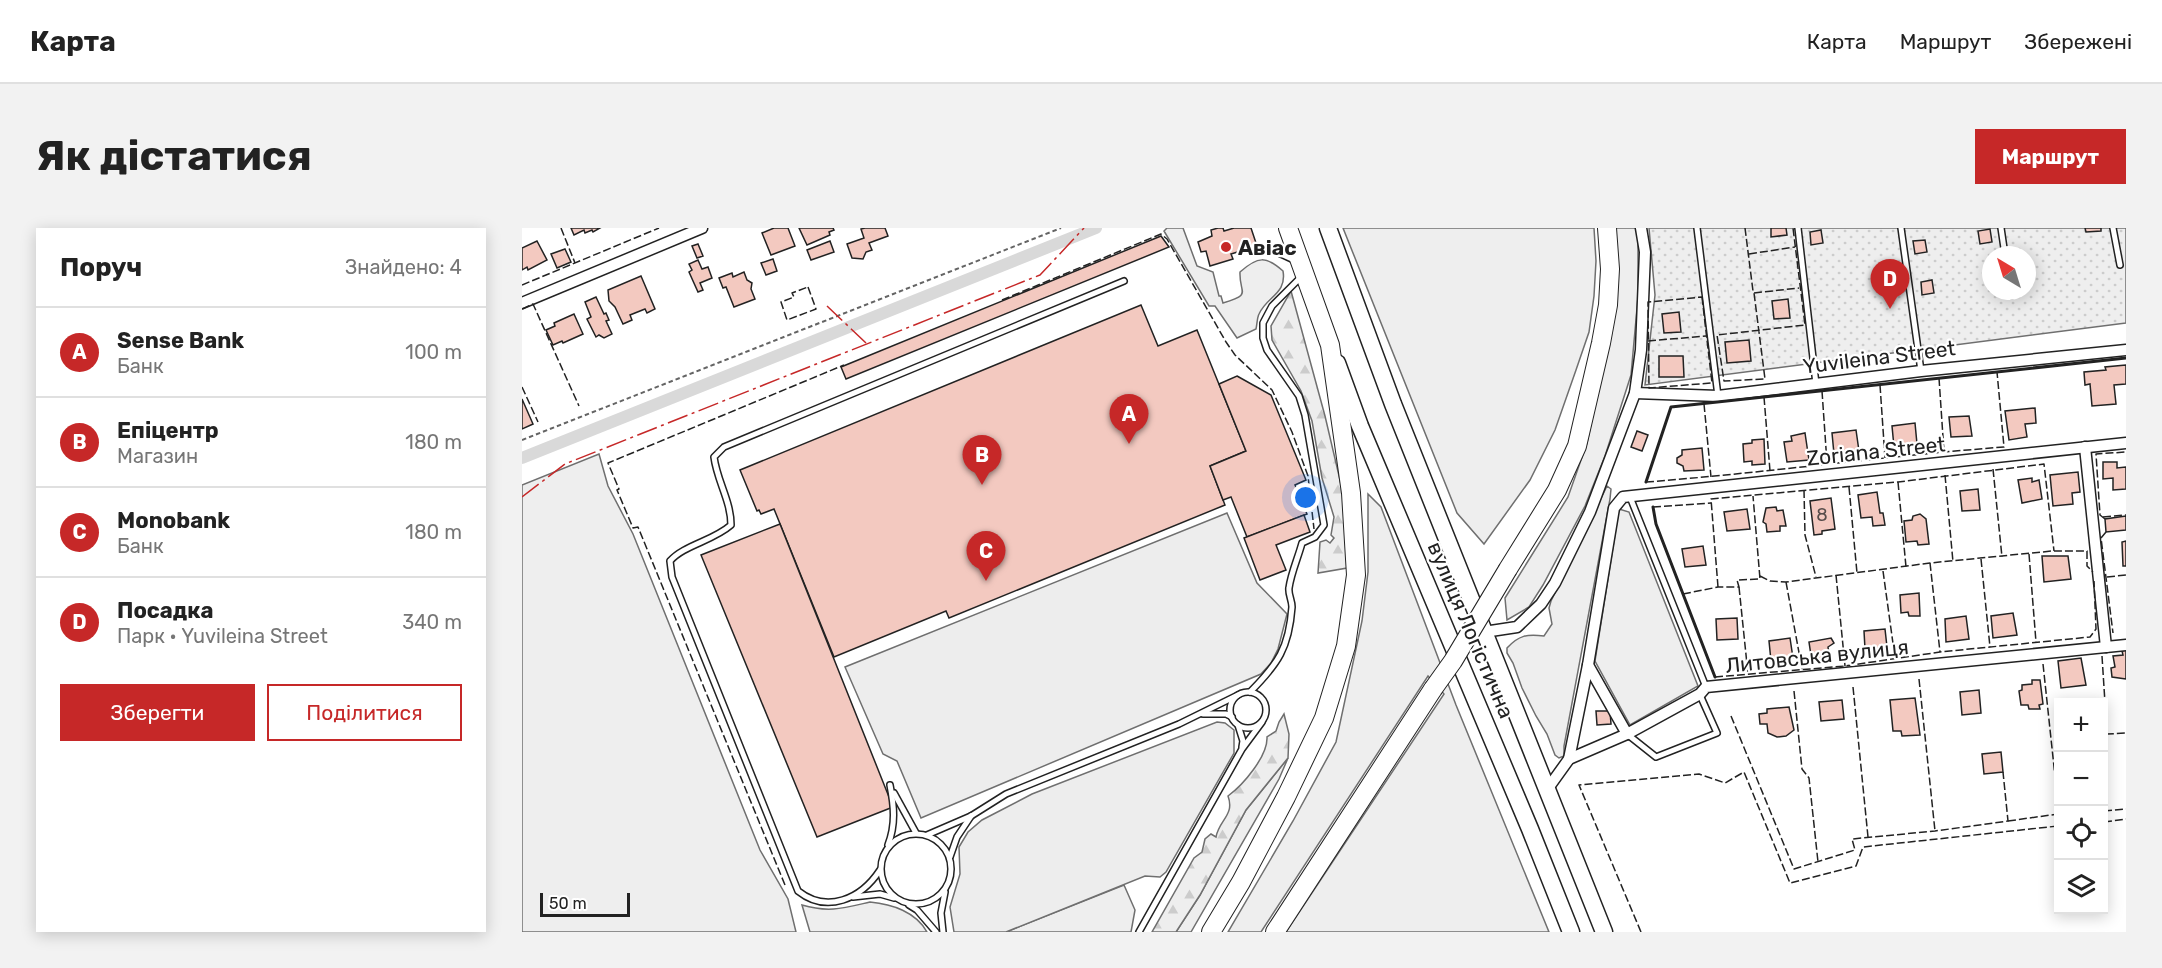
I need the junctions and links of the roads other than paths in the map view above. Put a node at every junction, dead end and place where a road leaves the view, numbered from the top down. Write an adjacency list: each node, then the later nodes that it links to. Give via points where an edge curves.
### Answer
1 (702, 228): 16 (street)
2 (1288, 228): 14 (highway)
3 (1328, 228): 26 (main road, via 1393,405)
4 (1607, 228): 54 (highway, bridge, via 1610,269 1601,343 1577,446 1557,490 1453,661)
5 (1641, 228): 21 (street, via 1645,252)
6 (1697, 228): 22 (lane)
7 (1798, 228): 20 (lane)
8 (1901, 228): 19 (lane)
9 (2001, 228): 11 (lane)
10 (2113, 228): 13 (lane)
11 (2004, 246)
12 (1248, 249): 14 (lane, via 1270,249)
13 (2120, 265)
14 (1302, 268): 17 (highway); 31 (lane, via 1272,306 1263,323 1263,338 1299,396 1324,525 1315,537 1302,543 1288,591 1292,603 1280,658)
15 (1124, 281): 47 (lane, via 724,447 714,457 731,511 731,525 676,555 670,561 672,577 798,891 808,900 820,903)
16 (522, 303)
17 (1330, 345): 53 (highway, via 1351,494 1356,575 1346,646 1324,718 1281,807); 55 (main road, вулиця Логістична, via 1360,426)
18 (2126, 350): 19 (street, Yuvileina Street)
19 (1921, 371): 20 (street, Yuvileina Street)
20 (1816, 384): 22 (street, Yuvileina Street)
21 (1635, 393): 22 (street, Yuvileina Street); 26 (street, via 1590,512 1542,604 1516,627)
22 (1718, 396)
23 (2126, 443): 24 (street, Zoriana Street)
24 (2085, 447): 25 (street, Zoriana Street); 28 (street)
25 (1630, 497): 29 (street, via 1623,497 1614,508); 30 (lane)
26 (1484, 632): 39 (main road)
27 (2126, 645): 28 (street, Литовська вулиця)
28 (2106, 647): 30 (street, Литовська вулиця)
29 (1588, 665): 36 (street); 38 (street)
30 (1703, 691): 36 (street, Литовська вулиця); 36 (lane, via 1718,733 1656,757)
31 (1250, 692): 32 (lane); 35 (lane, via 1264,700)
32 (1238, 695): 33 (lane); 34 (lane, via 1231,705)
33 (1202, 714): 34 (lane, via 1226,714); 40 (lane, via 1006,794)
34 (1234, 720): 35 (lane, via 1246,728); 37 (lane, via 1241,730)
35 (1262, 722): 37 (lane)
36 (1627, 734): 38 (street, Литовська вулиця)
37 (1242, 749): 52 (lane)
38 (1569, 759): 39 (street)
39 (1546, 791): 56 (main road)
40 (971, 816): 42 (lane); 44 (lane)
41 (916, 834): 42 (lane); 43 (lane, via 895,840); 43 (lane, via 890,785 894,826)
42 (927, 835): 44 (lane, via 944,847)
43 (887, 849): 45 (lane)
44 (950, 857): 46 (lane, via 951,878)
45 (880, 870): 47 (lane); 48 (lane, via 882,882)
46 (946, 888): 49 (lane, via 930,902); 51 (lane, via 941,903)
47 (852, 897): 48 (lane, via 880,894)
48 (897, 899): 49 (lane)
49 (907, 904): 50 (lane)
50 (936, 932)
51 (943, 932)
52 (1138, 932)
53 (1211, 932)
54 (1275, 932)
55 (1571, 932)
56 (1604, 932)

